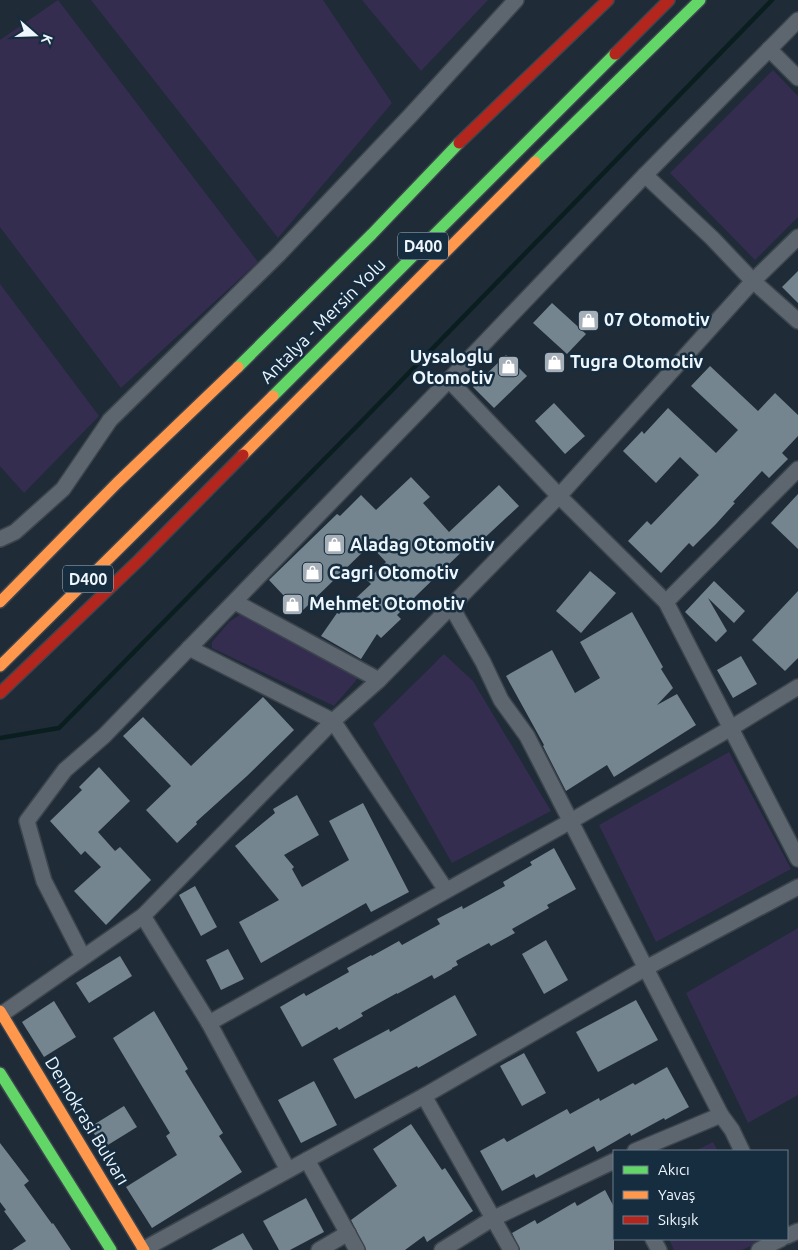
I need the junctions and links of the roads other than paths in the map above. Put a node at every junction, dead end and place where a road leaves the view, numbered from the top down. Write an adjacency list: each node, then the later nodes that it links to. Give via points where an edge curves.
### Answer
1 (516, 0): 15 (street, via 278,255 110,420 63,489 15,532)
2 (608, 0): 16 (main road, via 473,128 372,234)
3 (670, 0): 21 (main road, Antalya - Mersin Yolu / D400)
4 (700, 0): 24 (main road, via 509,187 139,560)
5 (798, 20): 6 (street)
6 (769, 49): 7 (street); 8 (street)
7 (798, 78)
8 (645, 175): 10 (street); 12 (street)
9 (798, 237): 10 (street)
10 (753, 281): 11 (street); 14 (street)
11 (798, 321)
12 (449, 380): 14 (street); 17 (street)
13 (798, 469): 18 (street)
14 (559, 496): 18 (street); 19 (street)
15 (0, 539)
16 (0, 602)
17 (235, 602): 20 (street); 22 (street)
18 (666, 602): 26 (street)
19 (452, 606): 22 (street); 27 (street, via 501,700 527,736)
20 (189, 648): 25 (street); 32 (street, via 104,736 65,770 27,821 44,881)
21 (0, 666)
22 (379, 680): 25 (street)
23 (798, 687): 26 (street)
24 (0, 693)
25 (333, 721): 30 (street); 31 (street)
26 (731, 728): 27 (street); 28 (street)
27 (571, 821): 30 (street); 33 (street)
28 (798, 859)
29 (798, 887): 33 (street)
30 (446, 890): 35 (street)
31 (143, 916): 32 (street); 35 (street)
32 (83, 957): 34 (street)
33 (646, 968): 37 (street); 38 (street)
34 (1, 1013): 48 (main road, Demokrasi Bulvarı)
35 (209, 1023): 43 (street)
36 (0, 1073): 47 (main road)
37 (424, 1096): 41 (street); 44 (street)
38 (722, 1115): 39 (street); 40 (street)
39 (637, 1150)
40 (742, 1150)
41 (307, 1160): 43 (street); 45 (street)
42 (613, 1161): 44 (street)
43 (288, 1170): 48 (street)
44 (492, 1219): 51 (street); 52 (street)
45 (348, 1233): 49 (street); 50 (street)
46 (780, 1240): 53 (street)
47 (111, 1250)
48 (144, 1250)
49 (319, 1250)
50 (357, 1250)
51 (442, 1250)
52 (511, 1250)
53 (759, 1250)

